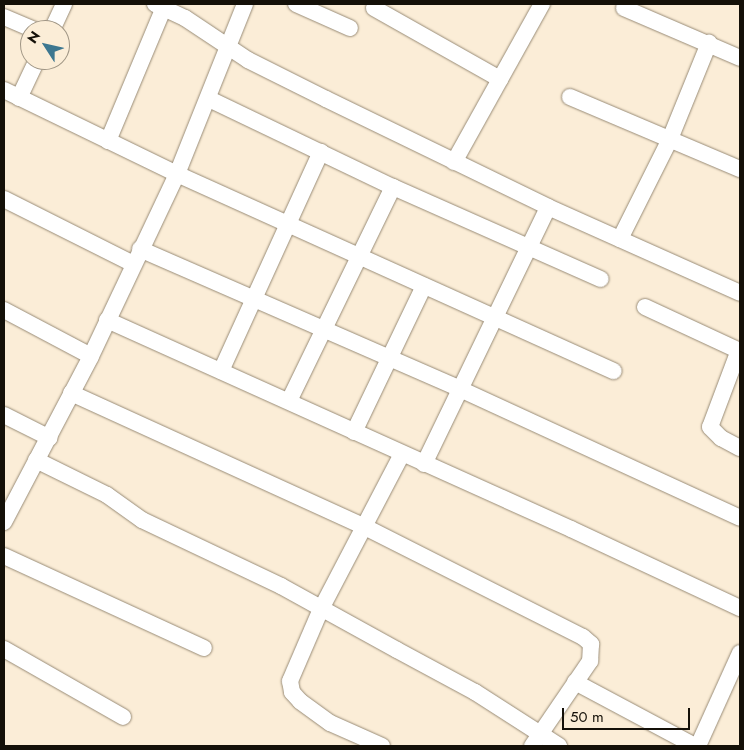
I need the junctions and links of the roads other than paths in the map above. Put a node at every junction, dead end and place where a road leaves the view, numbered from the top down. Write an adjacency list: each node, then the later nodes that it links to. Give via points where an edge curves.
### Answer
1 (64, 4): 9 (street)
2 (245, 4): 13 (street)
3 (296, 4): 11 (street)
4 (542, 4): 16 (street)
5 (159, 5): 13 (street); 22 (street)
6 (374, 8): 16 (street)
7 (624, 8): 12 (street)
8 (4, 17): 10 (street)
9 (57, 20)
10 (20, 24)
11 (350, 28)
12 (709, 44): 14 (street); 21 (street)
13 (229, 48): 20 (street); 24 (street)
14 (740, 58)
15 (32, 70): 19 (street)
16 (500, 79): 24 (street)
17 (4, 90): 19 (street)
18 (570, 97): 21 (street)
19 (19, 98): 22 (street)
20 (209, 99): 23 (street); 26 (street)
21 (670, 139): 25 (street); 31 (street)
22 (108, 141): 26 (street)
23 (321, 152): 27 (street); 30 (street)
24 (454, 162): 29 (street)
25 (740, 169)
26 (177, 174): 30 (street); 33 (street)
27 (393, 187): 32 (street); 34 (street)
28 (4, 199): 35 (street)
29 (548, 208): 31 (street); 32 (street)
30 (289, 223): 34 (street); 39 (street)
31 (620, 239): 38 (street)
32 (530, 246): 36 (street); 42 (street)
33 (140, 249): 35 (street); 39 (street)
34 (358, 255): 37 (street); 44 (street)
35 (133, 264): 43 (street)
36 (601, 279)
37 (424, 286): 42 (street); 47 (street)
38 (740, 292)
39 (254, 299): 44 (street); 48 (street)
40 (645, 307): 45 (street)
41 (4, 310): 46 (street)
42 (495, 316): 49 (street); 50 (street)
43 (107, 320): 46 (street); 48 (street)
44 (324, 329): 47 (street); 52 (street)
45 (739, 350): 56 (street, via 710,427 721,438)
46 (91, 356): 51 (street)
47 (389, 358): 50 (street); 54 (street)
48 (221, 371): 52 (street)
49 (614, 371)
50 (460, 389): 59 (street); 61 (street)
51 (71, 393): 55 (street); 62 (street)
52 (289, 401): 54 (street)
53 (4, 415): 55 (street)
54 (354, 432): 57 (street)
55 (50, 438): 58 (street)
56 (740, 448)
57 (402, 454): 59 (street); 62 (street)
58 (36, 460): 60 (street); 65 (street, via 107,495 142,520 281,586)
59 (424, 464): 64 (street)
60 (5, 514)
61 (740, 518)
62 (363, 526): 65 (street); 69 (street, via 583,637 592,652)
63 (4, 556): 66 (street)
64 (740, 608)
65 (321, 609): 71 (street, via 475,692); 72 (street, via 294,668 290,681 292,692 330,722)
66 (204, 648)
67 (4, 649): 70 (street)
68 (740, 653): 74 (street)
69 (575, 682): 71 (street); 74 (street)
70 (123, 717)
71 (536, 740): 73 (street)
72 (382, 746)
73 (559, 746)
74 (697, 746)

